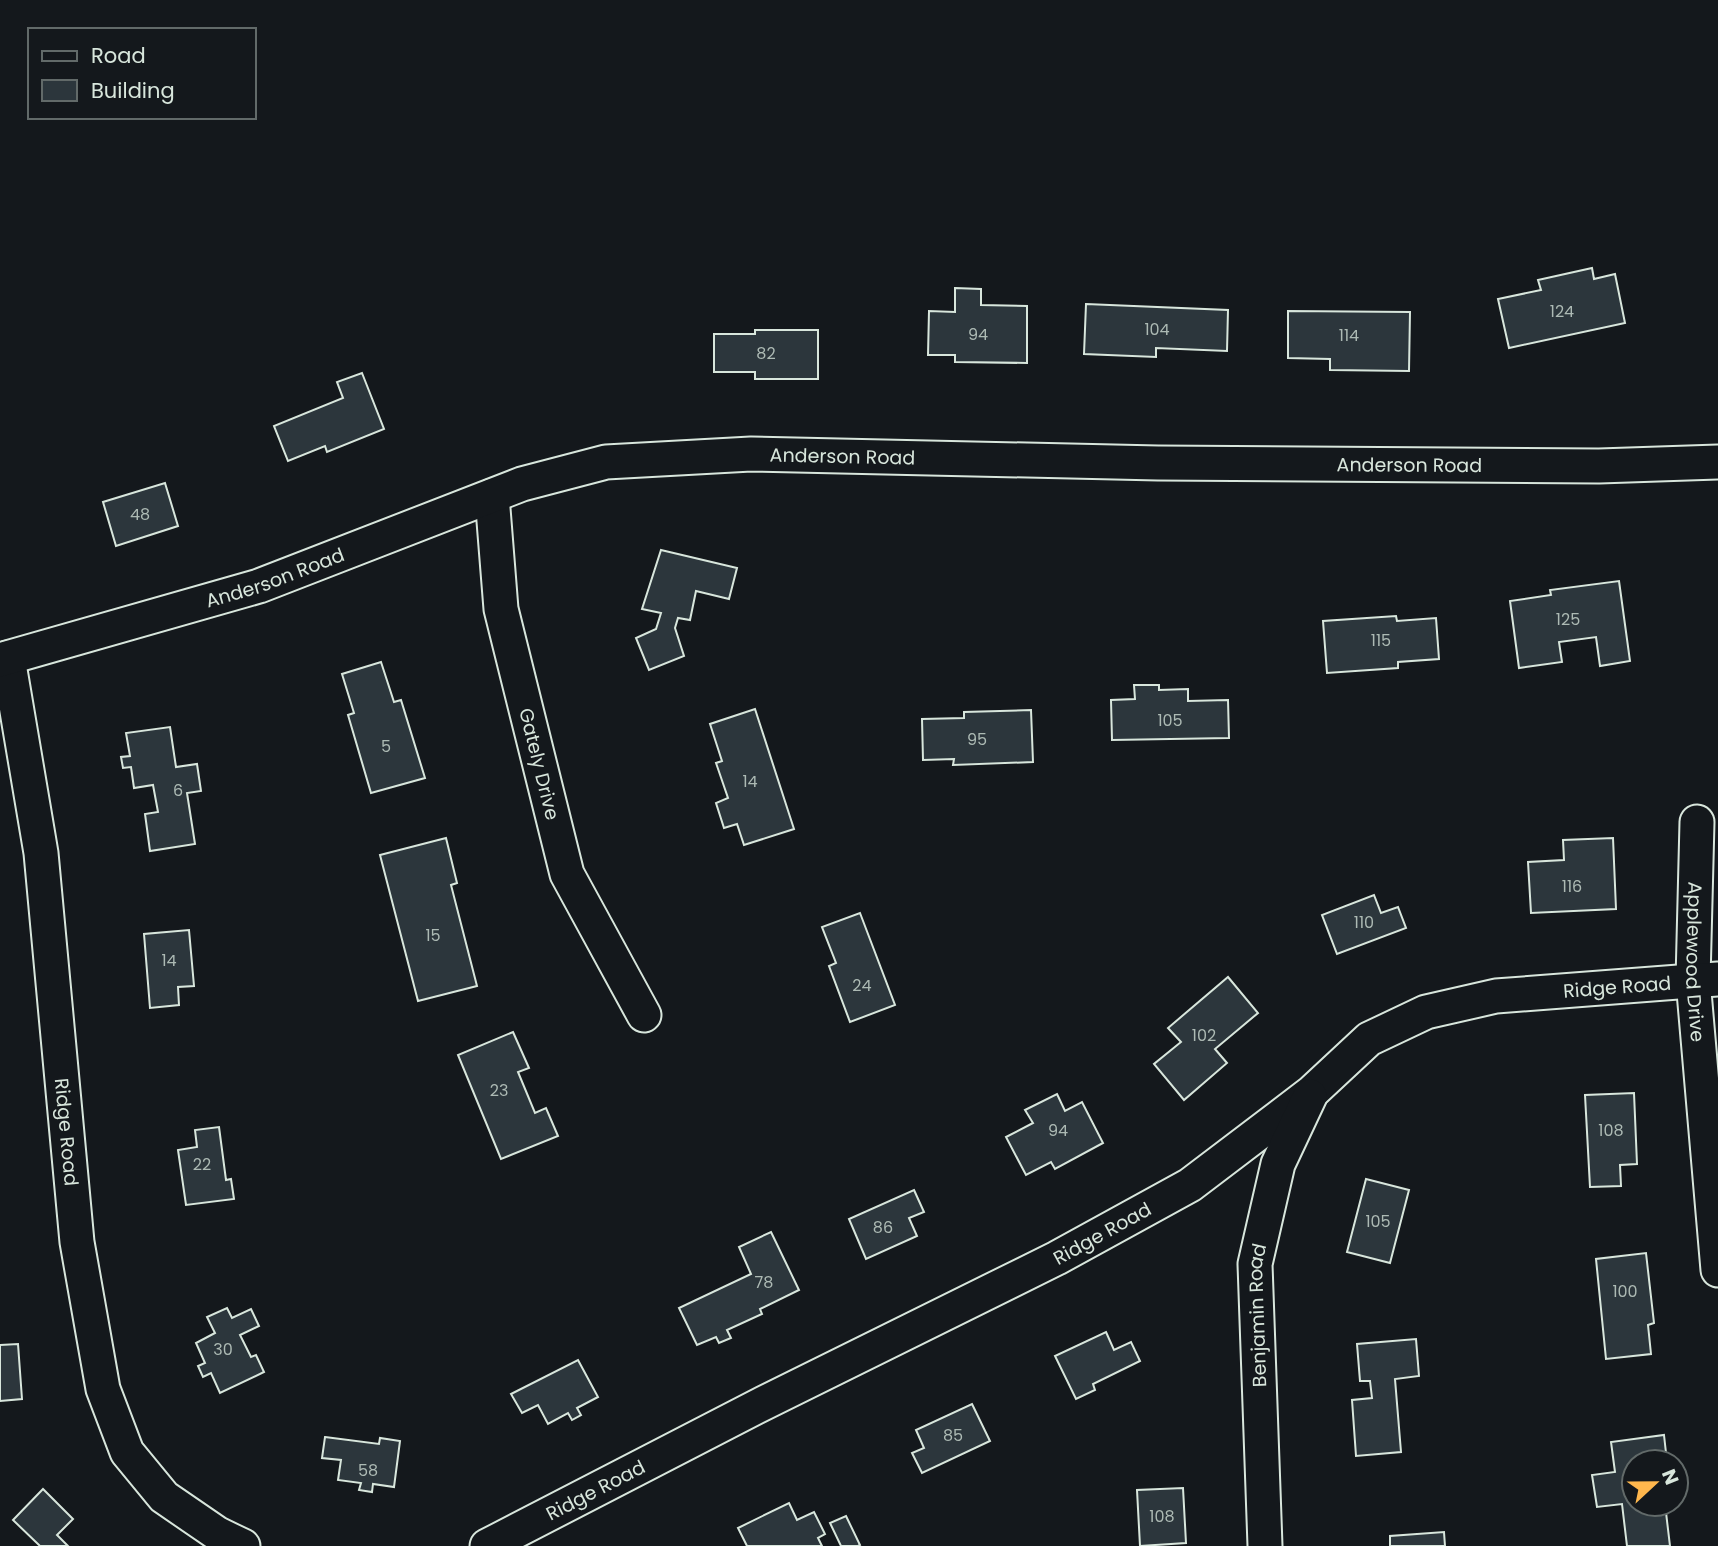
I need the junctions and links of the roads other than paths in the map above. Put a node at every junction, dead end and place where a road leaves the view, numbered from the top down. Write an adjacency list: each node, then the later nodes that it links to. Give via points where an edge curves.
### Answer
1 (1718, 462): 2 (street, Anderson Road, via 1599,466 1172,464 751,454 606,462)
2 (492, 496): 3 (street, Anderson Road, via 260,586); 6 (street, Gately Drive, via 501,609 568,874)
3 (4, 659): 9 (street, Ridge Road, via 41,853 77,1242 103,1389 127,1452 164,1497)
4 (1697, 822): 5 (street, Applewood Drive)
5 (1706, 979): 7 (street, Ridge Road, via 1496,996 1426,1012 1369,1039); 8 (street, Applewood Drive)
6 (644, 1014)
7 (1311, 1093): 10 (street, Ridge Road, via 1190,1185 1057,1258); 11 (street, Benjamin Road, via 1278,1164 1255,1264)
8 (1718, 1270)
9 (243, 1546)
10 (487, 1546)
11 (1265, 1546)

